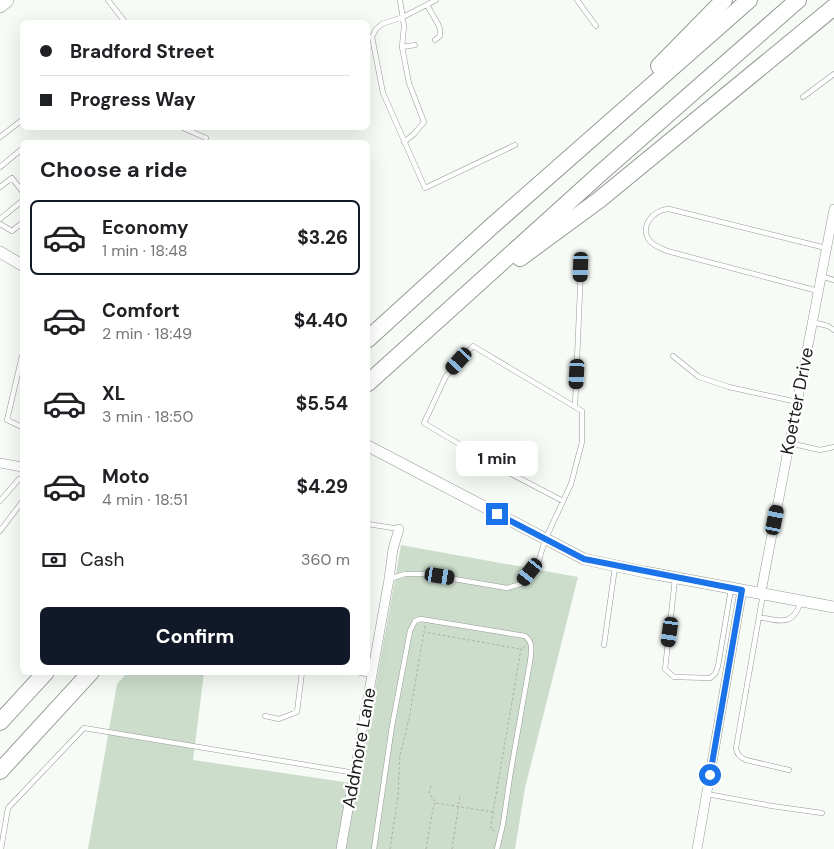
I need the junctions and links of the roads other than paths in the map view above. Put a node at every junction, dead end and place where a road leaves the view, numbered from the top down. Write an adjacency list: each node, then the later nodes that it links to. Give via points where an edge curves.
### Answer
1 (6, 0): 9 (main road)
2 (108, 0): 13 (lane)
3 (400, 0): 12 (lane)
4 (436, 0): 10 (lane)
5 (577, 0): 14 (lane)
6 (724, 0): 28 (highway)
7 (749, 0): 28 (highway)
8 (798, 0): 43 (highway)
9 (0, 5)
10 (427, 5): 12 (lane); 15 (lane, via 440,29 440,36)
11 (834, 7): 43 (highway, via 599,200)
12 (403, 17): 17 (lane); 24 (lane, via 382,24 372,37 384,93)
13 (123, 20)
14 (596, 26)
15 (435, 40)
16 (415, 45): 17 (lane)
17 (402, 47): 24 (lane, via 409,83 424,122)
18 (834, 74): 19 (lane)
19 (803, 96)
20 (20, 122): 22 (lane)
21 (188, 130): 23 (lane)
22 (0, 137)
23 (206, 138)
24 (404, 142): 25 (lane, via 425,188)
25 (515, 145)
26 (20, 151): 27 (lane)
27 (0, 167)
28 (550, 175): 46 (highway)
29 (0, 187): 30 (lane, via 12,178)
30 (20, 188)
31 (20, 203): 33 (lane)
32 (834, 210): 36 (street, Koetter Drive)
33 (0, 219)
34 (0, 224): 35 (lane, via 12,231)
35 (20, 225)
36 (826, 248): 40 (street, Koetter Drive); 42 (lane, via 669,209 653,214 646,227 649,241 667,251)
37 (0, 252): 38 (street)
38 (20, 263)
39 (581, 267): 51 (lane)
40 (821, 276): 41 (lane); 42 (street, Koetter Drive)
41 (834, 280)
42 (818, 291): 44 (street, Koetter Drive)
43 (434, 322): 49 (highway)
44 (812, 322): 45 (lane); 50 (street, Koetter Drive)
45 (834, 330)
46 (370, 338)
47 (673, 356): 50 (lane, via 699,377)
48 (20, 365): 52 (lane, via 7,420)
49 (370, 381)
50 (797, 402): 53 (street, Koetter Drive)
51 (575, 407): 60 (lane, via 582,411 582,442); 60 (lane, via 473,346 446,376 424,423)
52 (20, 426)
53 (789, 443): 55 (lane, via 820,450); 70 (street, Koetter Drive)
54 (370, 447): 65 (street)
55 (834, 447)
56 (0, 464): 57 (street)
57 (20, 467)
58 (20, 479): 59 (lane)
59 (0, 501)
60 (563, 501): 65 (lane)
61 (20, 505): 64 (lane)
62 (370, 524): 63 (lane)
63 (399, 529): 68 (street, Addmore Lane)
64 (0, 531)
65 (545, 540): 66 (street, via 584,559); 68 (lane, via 539,560 521,584 507,588 425,574 405,574)
66 (615, 566): 67 (street); 74 (lane)
67 (675, 578): 69 (street); 69 (lane, via 664,669 674,677 710,678 715,674)
68 (389, 579): 78 (street, Addmore Lane)
69 (736, 589): 70 (street); 84 (street)
70 (762, 592): 71 (street); 73 (lane)
71 (801, 600): 72 (street); 73 (lane, via 797,612 787,620)
72 (834, 606)
73 (759, 617): 81 (lane, via 736,748 746,760)
74 (604, 645)
75 (43, 675): 80 (highway)
76 (88, 675): 82 (highway)
77 (302, 675): 79 (lane, via 296,712 279,718)
78 (371, 675): 83 (street, Addmore Lane)
79 (265, 716)
80 (0, 722)
81 (789, 770)
82 (0, 771)
83 (355, 773): 86 (lane, via 84,728 8,808); 87 (street, Addmore Lane)
84 (706, 794): 85 (lane); 90 (street)
85 (822, 814)
86 (2, 849)
87 (341, 849)
88 (374, 849): 89 (lane, via 410,631 414,621 426,620 530,639 530,662)
89 (497, 849)
90 (697, 849)

